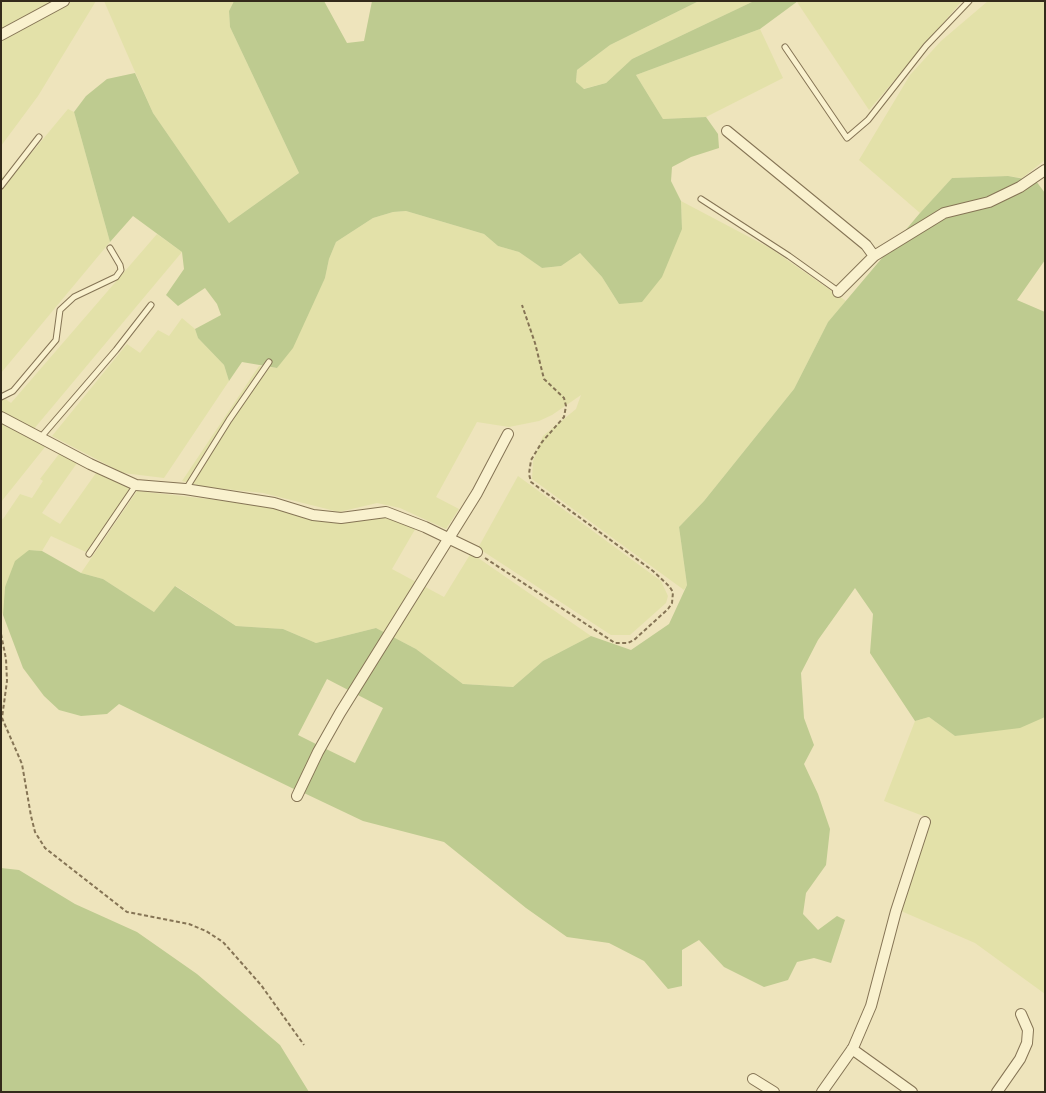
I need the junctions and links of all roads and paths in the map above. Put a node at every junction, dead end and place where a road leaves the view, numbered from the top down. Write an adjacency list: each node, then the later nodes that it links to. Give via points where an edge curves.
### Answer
1 (64, 1): 3 (street)
2 (969, 1): 4 (lane, via 926,46 868,120 847,138)
3 (1, 34)
4 (785, 47)
5 (727, 131): 11 (street, via 866,244)
6 (40, 137): 8 (lane)
7 (1045, 170): 11 (street, via 989,202 944,213)
8 (1, 186)
9 (701, 198): 12 (lane)
10 (110, 248): 16 (lane, via 120,265 121,270 116,277 74,297 60,310 56,340 13,391)
11 (874, 256): 12 (street)
12 (838, 292)
13 (151, 305): 19 (lane)
14 (522, 305): 23 (path, via 544,378 564,398 566,406 564,417 531,460 531,482 653,571 670,586 672,603 634,640 628,644 615,643)
15 (269, 362): 21 (lane)
16 (1, 398)
17 (1, 417): 19 (street)
18 (508, 434): 22 (street)
19 (41, 437): 20 (street)
20 (136, 485): 21 (street); 24 (lane)
21 (186, 489): 22 (street, via 274,503 322,516 341,518 386,512)
22 (450, 538): 23 (street); 26 (street, via 340,713)
23 (477, 552)
24 (89, 554)
25 (1, 634): 29 (path, via 7,681 2,718 22,764 35,832 45,848 127,912 189,924 223,942 261,985)
26 (297, 796)
27 (925, 822): 30 (street, via 896,911 871,1006)
28 (1021, 1014): 35 (street, via 1028,1030 1027,1043)
29 (304, 1045)
30 (852, 1049): 33 (street); 34 (street)
31 (753, 1079): 32 (street)
32 (774, 1092)
33 (822, 1092)
34 (912, 1092)
35 (997, 1092)

